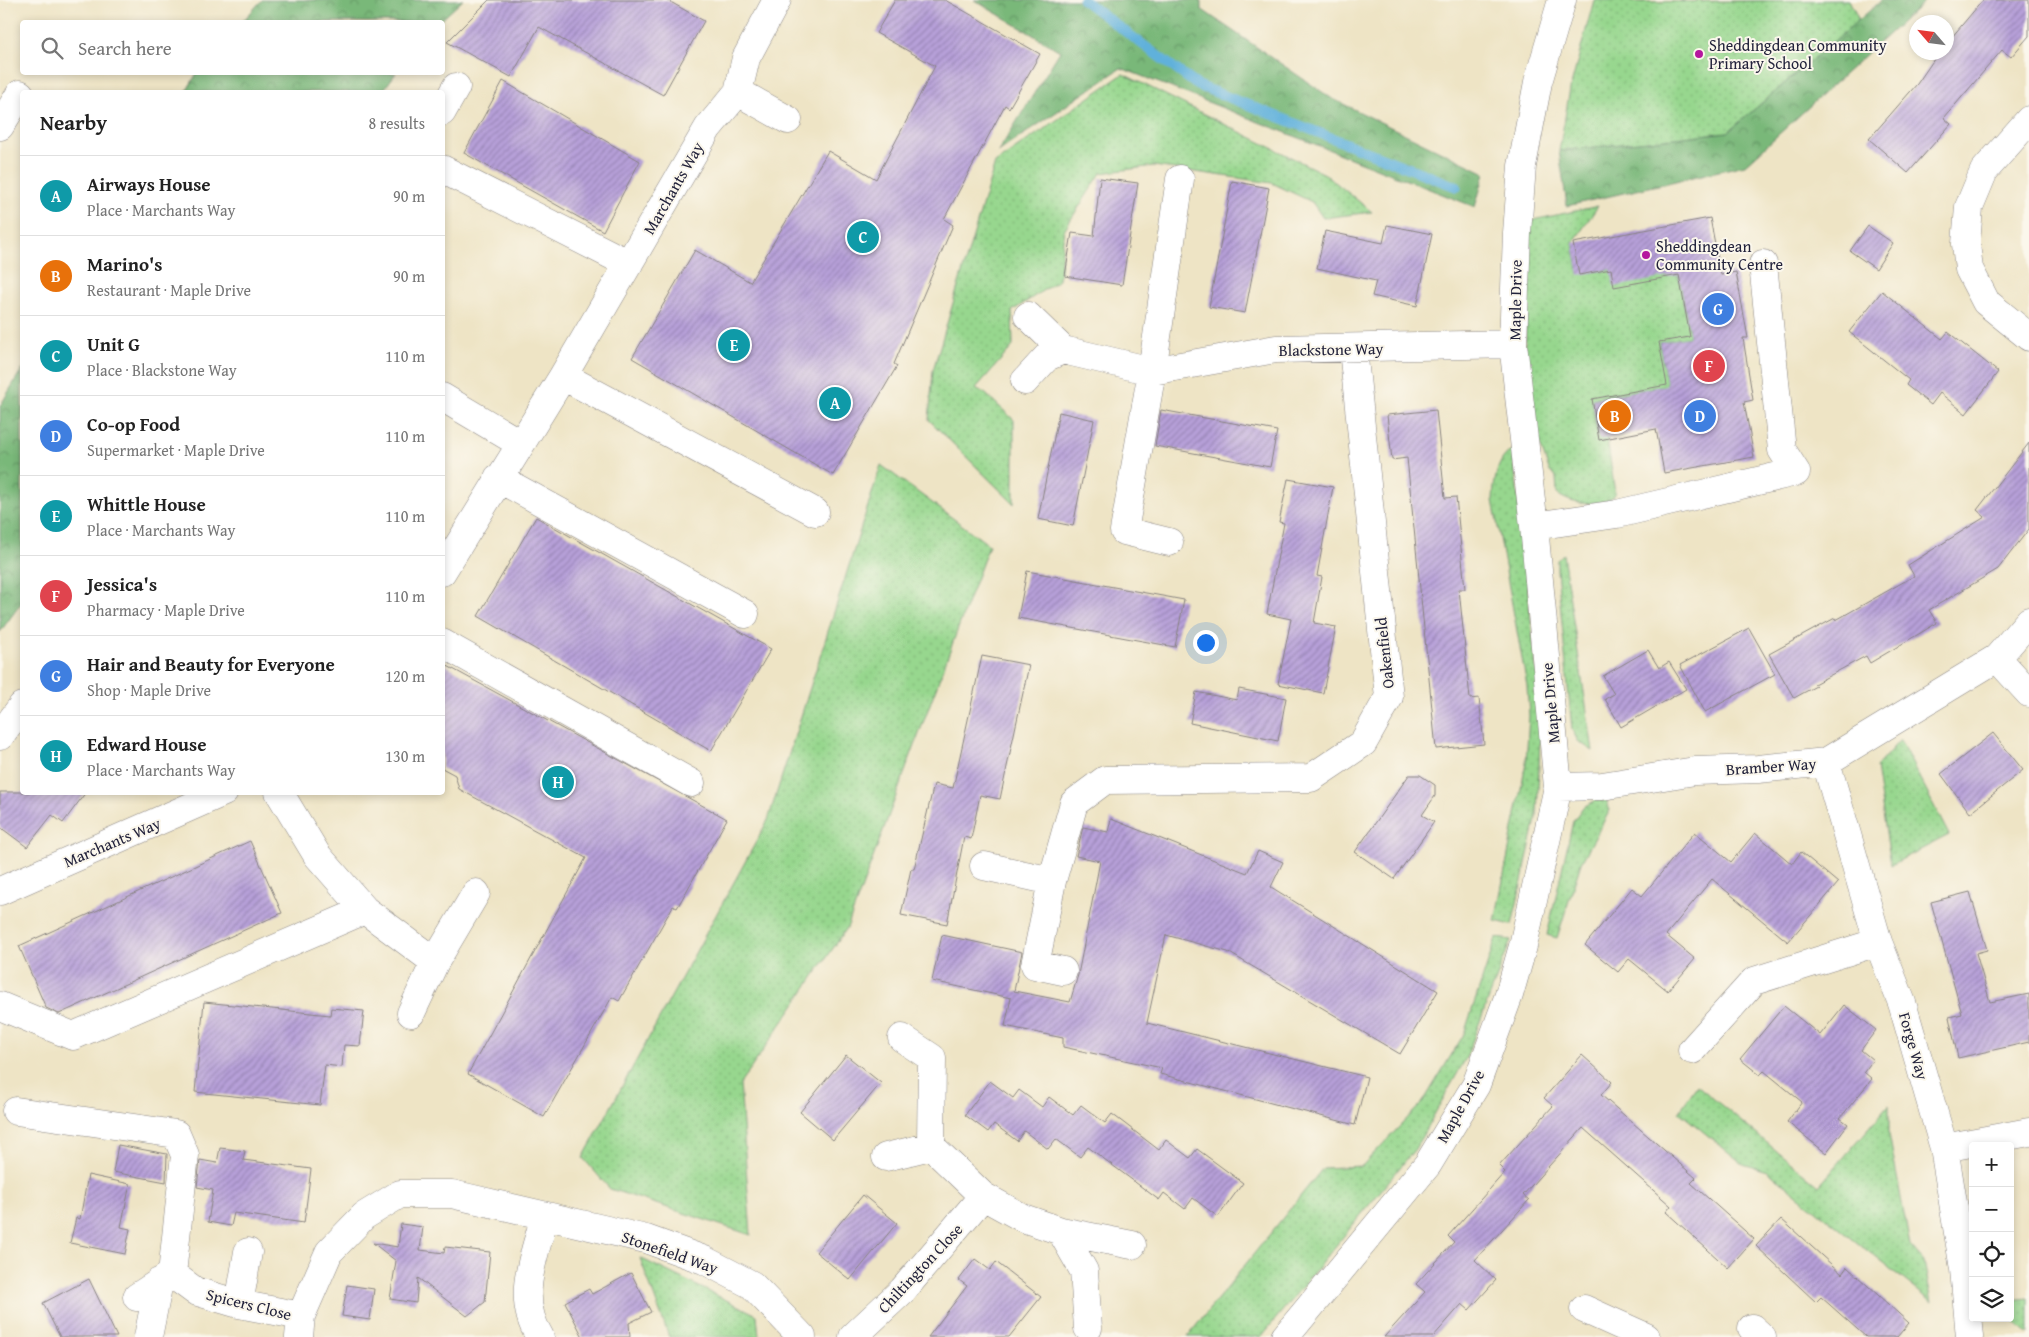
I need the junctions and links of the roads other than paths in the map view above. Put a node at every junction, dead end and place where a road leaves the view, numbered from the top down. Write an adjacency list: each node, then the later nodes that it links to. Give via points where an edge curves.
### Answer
1 (777, 0): 4 (street, Marchants Way, via 746,58)
2 (1562, 0): 16 (street, Maple Drive, via 1538,82 1522,166 1516,233)
3 (456, 87): 6 (street)
4 (738, 92): 7 (street); 12 (street, Marchants Way, via 708,128)
5 (20, 94): 9 (street)
6 (445, 107)
7 (788, 120)
8 (2029, 120): 15 (street, via 1984,172 1970,207 1966,244 1969,269 1986,302)
9 (0, 126)
10 (445, 171): 12 (street)
11 (1180, 179): 19 (street)
12 (629, 264): 20 (street, Marchants Way)
13 (1763, 264): 26 (street, via 1782,450 1796,472 1617,514)
14 (1028, 316): 18 (street)
15 (2029, 337)
16 (1513, 344): 17 (street, Blackstone Way); 26 (street, Maple Drive)
17 (1353, 349): 19 (street, Blackstone Way, via 1276,349); 42 (street, Oakenfield, via 1389,696 1363,743 1311,778 1105,780 1074,803)
18 (1063, 350): 19 (street, Blackstone Way); 21 (street, via 1048,357)
19 (1152, 371): 27 (street, via 1124,531)
20 (563, 376): 23 (street, Marchants Way); 25 (street)
21 (1024, 381)
22 (445, 399): 23 (street)
23 (521, 444): 24 (street, Marchants Way)
24 (498, 478): 28 (street, Marchants Way); 29 (street)
25 (815, 512)
26 (1534, 526): 38 (street, Maple Drive)
27 (1169, 542)
28 (445, 567)
29 (745, 614)
30 (2029, 621): 32 (street, Bramber Way)
31 (445, 645): 37 (street)
32 (1997, 658): 33 (street); 36 (street, Bramber Way)
33 (2029, 692)
34 (20, 709): 35 (street)
35 (0, 736)
36 (1826, 762): 38 (street, Bramber Way, via 1695,771 1602,786); 46 (street, Forge Way)
37 (691, 783)
38 (1558, 787): 73 (street, Maple Drive, via 1510,995 1476,1086 1428,1164)
39 (217, 795): 43 (street, Marchants Way)
40 (280, 795): 45 (street, via 317,855)
41 (984, 866): 42 (street)
42 (1052, 882): 48 (street, Oakenfield, via 1035,965)
43 (0, 891)
44 (476, 893): 47 (street)
45 (365, 910): 47 (street); 49 (street, via 73,1036)
46 (1878, 942): 52 (street, via 1754,981); 56 (street, Forge Way, via 1902,1004)
47 (434, 962): 50 (street)
48 (1062, 972)
49 (0, 1006)
50 (411, 1013)
51 (902, 1038): 55 (street, via 932,1058)
52 (1692, 1050)
53 (16, 1111): 63 (street, via 176,1134 184,1155)
54 (2029, 1132): 56 (street)
55 (931, 1146): 57 (street); 58 (street)
56 (1944, 1148): 74 (street, Forge Way, via 1964,1269)
57 (886, 1157)
58 (983, 1196): 60 (street, via 1023,1218); 72 (street, Chiltington Close, via 903,1290)
59 (545, 1216): 66 (street, Stonefield Way, via 452,1194 400,1194 364,1216 329,1252); 70 (street, via 526,1285 530,1322); 71 (street, Stonefield Way, via 646,1240 704,1260 752,1285)
60 (1061, 1231): 61 (street); 67 (street, via 1084,1271)
61 (1132, 1245)
62 (248, 1252): 64 (street)
63 (156, 1284): 64 (street, Spicers Close); 69 (street)
64 (239, 1304): 66 (street, Spicers Close)
65 (1584, 1309): 68 (street)
66 (300, 1327)
67 (1088, 1328)
68 (1639, 1335)
69 (148, 1337)
70 (540, 1337)
71 (802, 1337)
72 (853, 1337)
73 (1285, 1337)
74 (1970, 1337)

